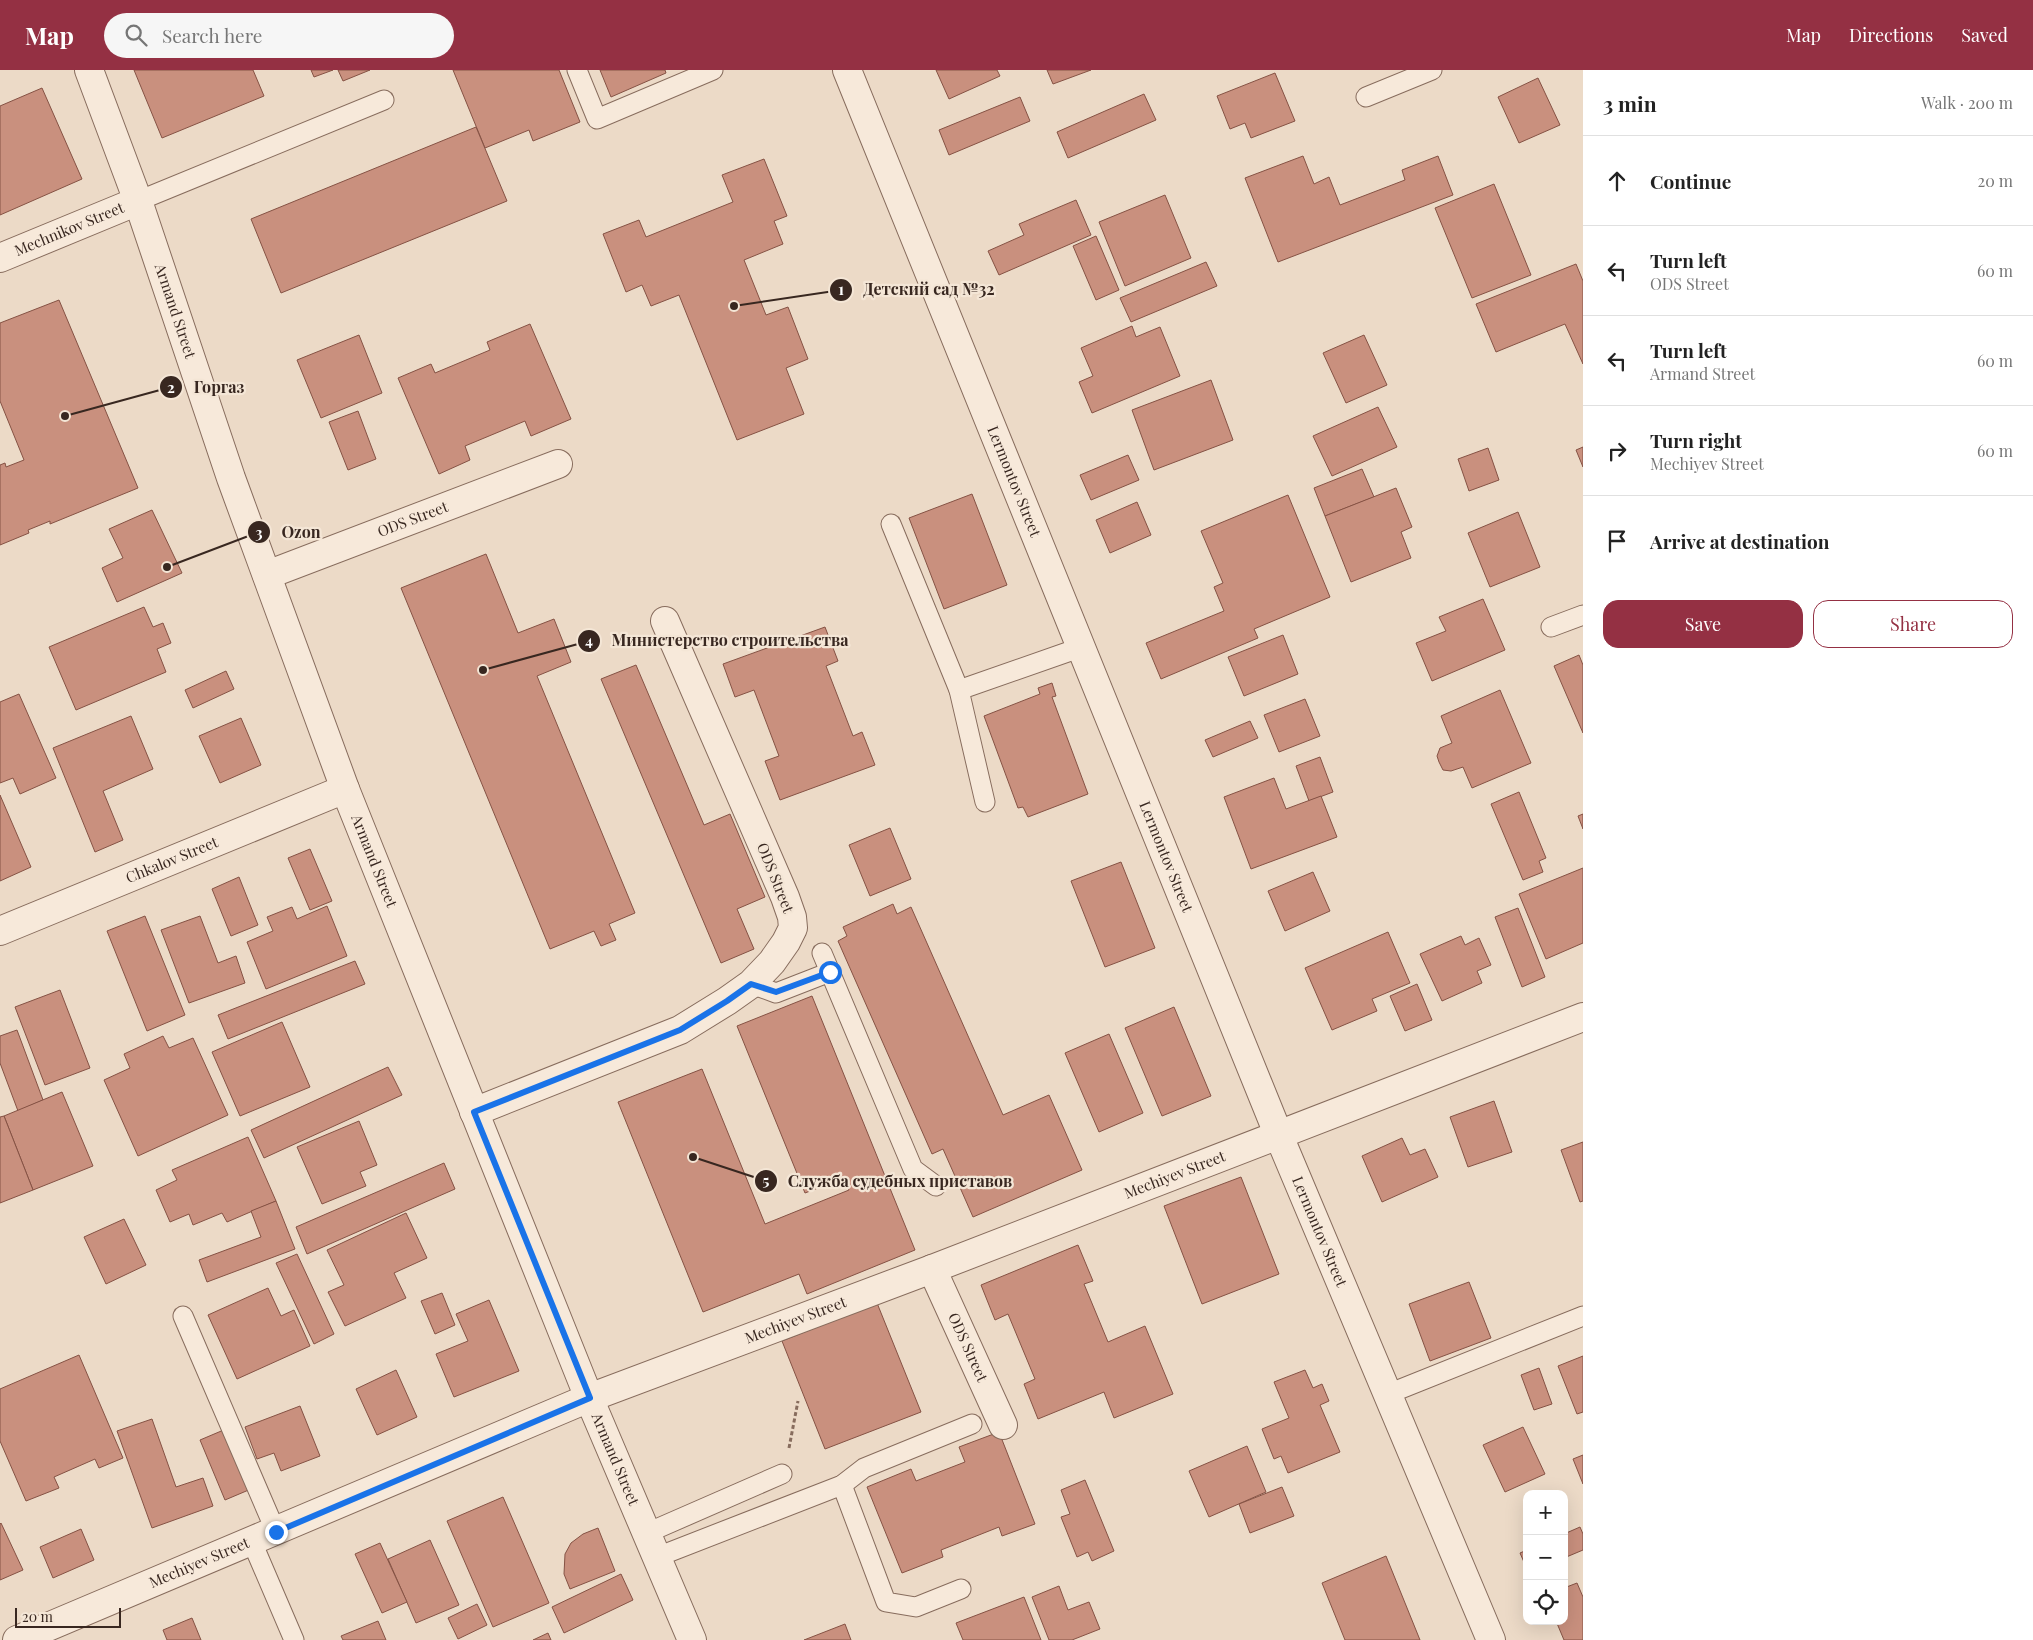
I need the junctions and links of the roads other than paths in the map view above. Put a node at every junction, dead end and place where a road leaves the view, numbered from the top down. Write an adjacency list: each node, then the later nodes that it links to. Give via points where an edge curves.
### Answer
1 (89, 70): 8 (street, Armand Street)
2 (577, 70): 3 (lane, via 597,119)
3 (713, 70)
4 (847, 70): 16 (street, Lermontov Street)
5 (1432, 70): 6 (lane)
6 (1366, 97)
7 (384, 100): 8 (lane)
8 (138, 201): 9 (street, Mechnikov Street); 12 (street, Armand Street)
9 (0, 258)
10 (558, 464): 12 (street, ODS Street)
11 (891, 524): 17 (lane)
12 (267, 575): 18 (street, Armand Street)
13 (1583, 615): 15 (lane)
14 (665, 621): 23 (street, ODS Street, via 792,917 793,928 786,942)
15 (1551, 627)
16 (1082, 647): 17 (lane); 26 (street, Lermontov Street)
17 (959, 690): 19 (lane)
18 (345, 789): 20 (street, Chkalov Street); 25 (street, Armand Street)
19 (985, 802)
20 (0, 931)
21 (822, 953): 22 (lane)
22 (830, 972): 23 (lane, via 776,992); 27 (lane, via 912,1169)
23 (751, 984): 25 (street, ODS Street, via 680,1030)
24 (1583, 1017): 26 (street, Mechiyev Street)
25 (474, 1112): 32 (street, Armand Street)
26 (1279, 1136): 28 (street, Mechiyev Street); 31 (street, Lermontov Street)
27 (936, 1186)
28 (932, 1269): 32 (street, Mechiyev Street); 34 (street, ODS Street)
29 (183, 1316): 37 (lane)
30 (1583, 1316): 31 (lane)
31 (1388, 1394): 43 (street, Lermontov Street)
32 (590, 1398): 37 (street, Mechiyev Street); 38 (street, Armand Street)
33 (972, 1424): 36 (lane, via 864,1468)
34 (1003, 1425)
35 (782, 1474): 38 (lane)
36 (842, 1485): 38 (lane); 39 (lane, via 886,1602 916,1607)
37 (264, 1537): 40 (street, Mechiyev Street); 41 (lane)
38 (652, 1545): 42 (street, Armand Street)
39 (961, 1589)
40 (17, 1640)
41 (294, 1640)
42 (692, 1640)
43 (1491, 1640)

